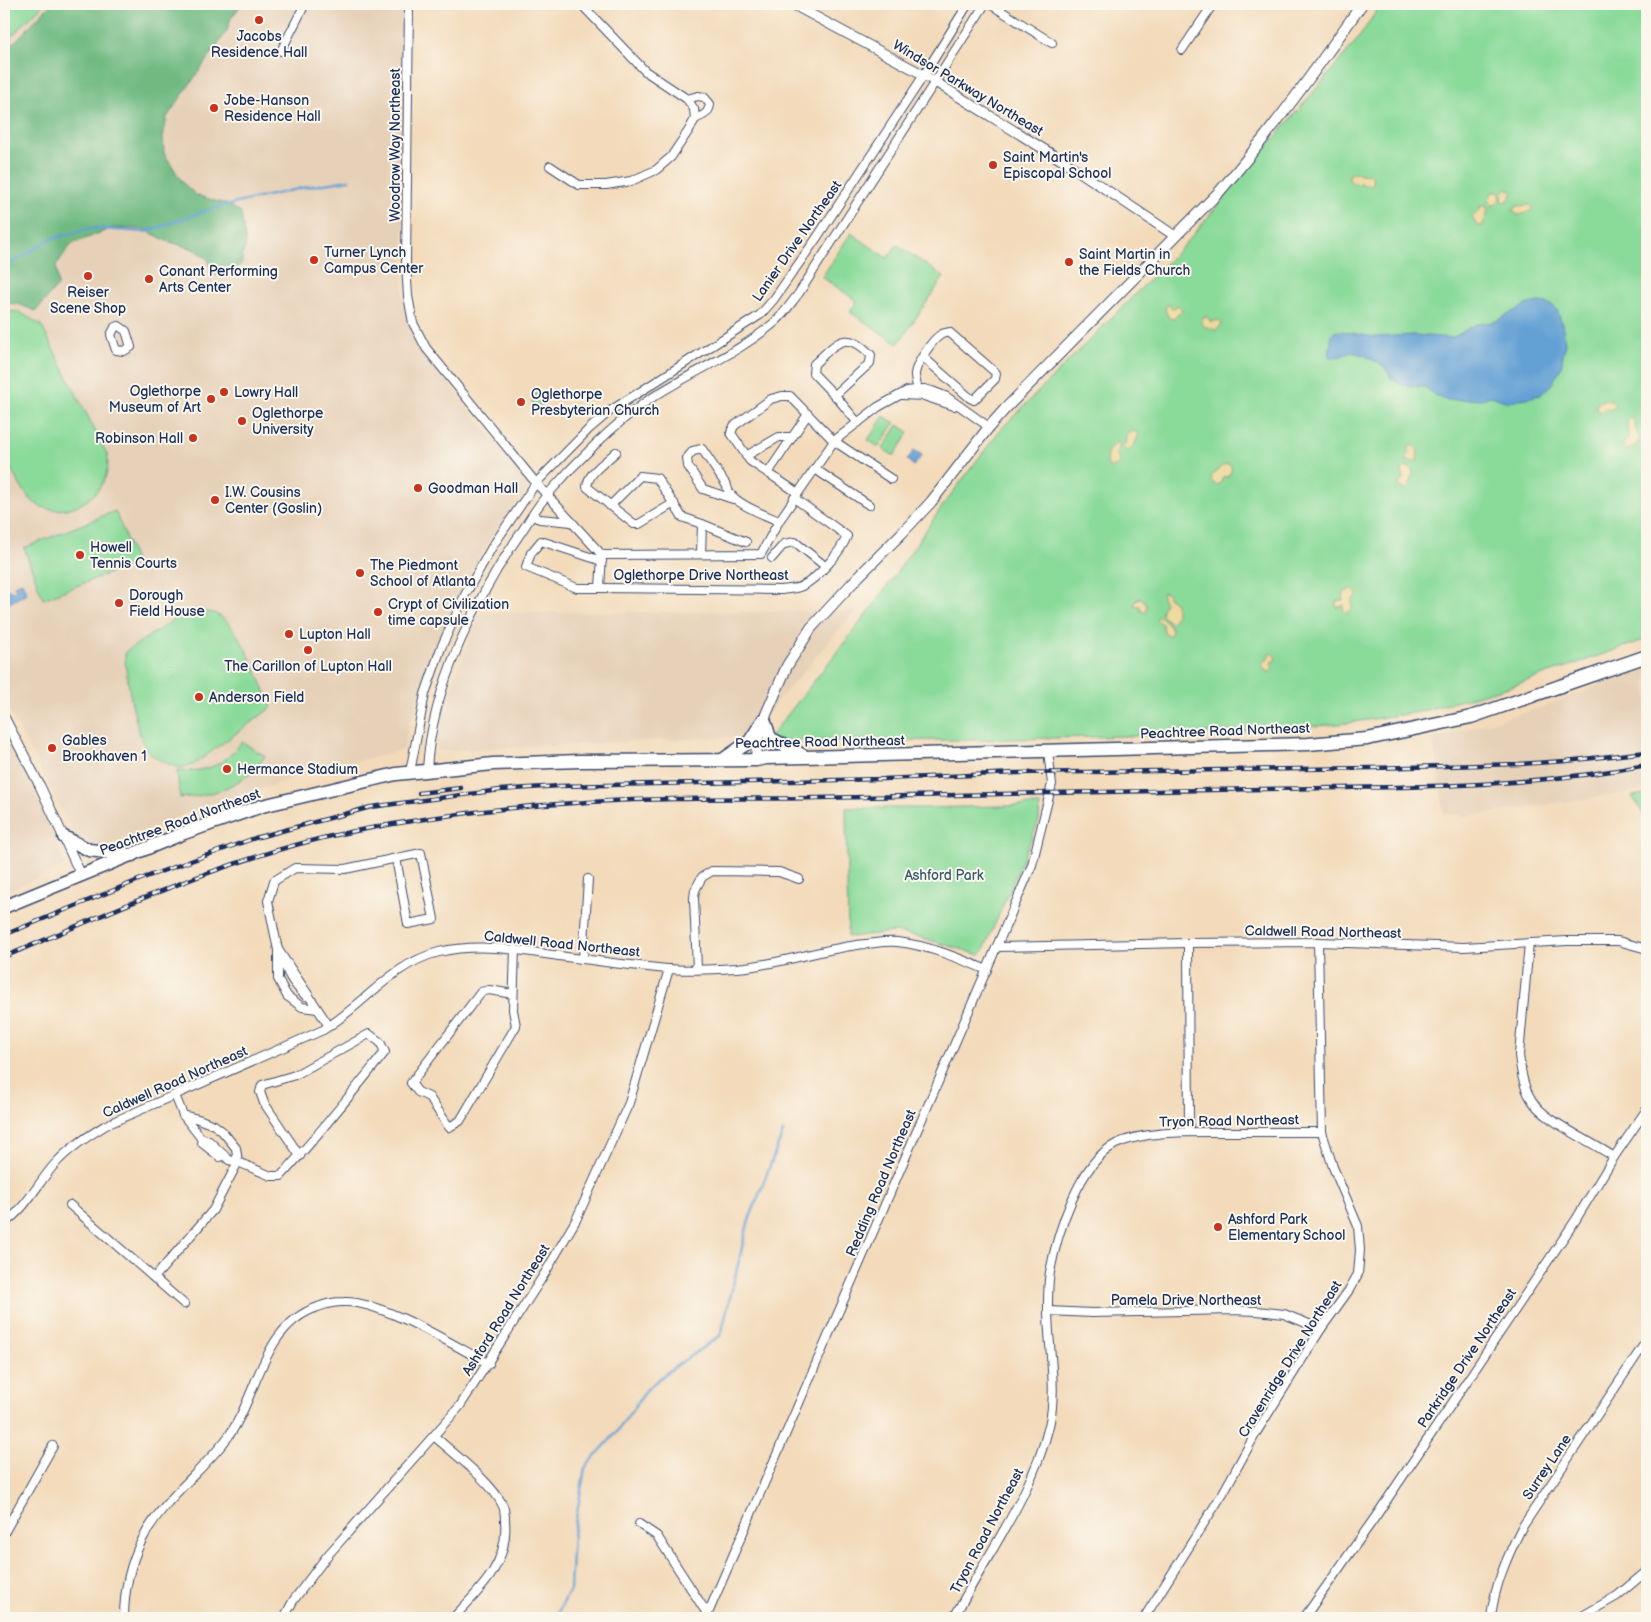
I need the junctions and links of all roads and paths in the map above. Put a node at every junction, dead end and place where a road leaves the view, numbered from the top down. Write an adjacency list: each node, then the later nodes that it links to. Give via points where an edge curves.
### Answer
1 (305, 4): 12 (street)
2 (408, 4): 34 (street, Woodrow Way Northeast, via 406,263 413,323 426,348)
3 (581, 4): 15 (street, via 645,71)
4 (792, 4): 13 (street, Windsor Parkway Northeast)
5 (968, 4): 13 (street, Lanier Drive Northeast)
6 (985, 4): 14 (street, Lanier Drive Northeast)
7 (990, 4): 10 (street)
8 (1214, 4): 11 (street)
9 (1362, 4): 18 (main road, via 1254,152)
10 (1052, 43)
11 (1182, 50)
12 (281, 51)
13 (924, 75): 14 (street, Windsor Parkway Northeast); 34 (street, Lanier Drive Northeast, via 816,239 760,316 610,411)
14 (935, 82): 18 (street, Windsor Parkway Northeast); 35 (street, Lanier Drive Northeast, via 799,293 776,321 752,340 647,401 590,450)
15 (687, 99): 16 (street, via 694,109); 16 (street, via 704,97 710,104 706,114)
16 (695, 118): 17 (street, via 671,157 656,170 631,181 578,185)
17 (550, 166)
18 (1176, 236): 26 (main road)
19 (923, 357): 19 (street, via 974,400 995,379 996,373 949,332 940,334); 20 (street, via 915,372)
20 (916, 386): 22 (street, Oglethorpe Drive Northeast); 23 (street, Oglethorpe Drive Northeast, via 926,384 939,388)
21 (835, 395): 21 (street, via 813,373 814,364 839,342 852,341 871,355 870,363); 25 (street)
22 (900, 395): 23 (street, Oglethorpe Drive Northeast, via 915,390 932,391); 25 (street, Oglethorpe Drive Northeast)
23 (960, 406): 26 (street, Oglethorpe Drive Northeast)
24 (808, 414): 27 (street); 28 (street, Oglethorpe Drive Northeast); 30 (street, Oglethorpe Drive Northeast, via 790,396 771,399 732,429 731,433)
25 (858, 423): 28 (street, Oglethorpe Drive Northeast)
26 (989, 427): 55 (main road, via 925,508 811,628 787,666)
27 (792, 437): 30 (street, via 778,437); 32 (street)
28 (834, 441): 31 (street, Oglethorpe Drive Northeast); 33 (street, Oglethorpe Drive Northeast)
29 (616, 452): 41 (street, via 591,475 587,484)
30 (746, 456): 32 (street, Oglethorpe Drive Northeast)
31 (815, 468): 36 (street, Oglethorpe Drive Northeast); 39 (street)
32 (768, 473): 36 (street, Oglethorpe Drive Northeast)
33 (891, 479)
34 (536, 483): 35 (street, Oglethorpe Drive Northeast); 61 (street, Lanier Drive Northeast, via 492,547 441,648 425,694)
35 (547, 495): 40 (street, Oglethorpe Drive Northeast); 42 (street, Lanier Drive Northeast)
36 (796, 496): 44 (street, Oglethorpe Drive Northeast); 51 (street, Oglethorpe Drive Northeast, via 847,536 843,546)
37 (733, 499): 37 (street, via 702,449 692,451 686,458 688,466 703,489); 44 (street)
38 (674, 503): 41 (street, via 639,524 634,524); 41 (street, via 658,478 640,476); 46 (street, via 682,517)
39 (869, 505)
40 (557, 506): 43 (street); 45 (street, Oglethorpe Drive Northeast)
41 (610, 506)
42 (532, 516): 43 (street); 60 (street, Lanier Drive Northeast, via 492,576 453,660 435,715 428,746)
43 (546, 519): 45 (street)
44 (779, 521): 48 (street, Oglethorpe Drive Northeast, via 761,554)
45 (572, 522): 49 (street, Oglethorpe Drive Northeast)
46 (702, 524): 47 (street); 48 (street, Oglethorpe Drive Northeast)
47 (746, 542)
48 (701, 554): 49 (street, Oglethorpe Drive Northeast)
49 (602, 558): 52 (street, Oglethorpe Drive Northeast); 52 (street, Oglethorpe Drive Northeast, via 541,541 531,553 526,567 577,588)
50 (772, 558): 51 (street, Oglethorpe Drive Northeast, via 784,544 795,542)
51 (825, 566): 52 (street, Oglethorpe Drive Northeast, via 801,586 782,590)
52 (600, 588)
53 (1647, 656): 56 (highway, Peachtree Road Northeast, via 1471,716 1367,739 1308,744)
54 (4, 717): 62 (street)
55 (764, 718): 57 (highway, via 770,738); 58 (highway, via 750,741); 59 (main road)
56 (1048, 751): 57 (highway, Peachtree Road Northeast); 72 (street, Redding Road Northeast, via 1052,784 1032,865)
57 (806, 758): 59 (highway, Peachtree Road Northeast)
58 (724, 759): 59 (highway, Peachtree Road Northeast); 60 (highway, Peachtree Road Northeast, via 510,763)
59 (756, 760)
60 (428, 770): 61 (highway, Peachtree Road Northeast)
61 (410, 772): 63 (highway, Peachtree Road Northeast, via 262,806)
62 (64, 837): 63 (highway, via 89,850); 65 (street)
63 (132, 855): 65 (highway, Peachtree Road Northeast)
64 (396, 858): 64 (street, via 408,924 434,919 421,853); 75 (street, via 345,870 295,868 274,881 268,901)
65 (81, 875): 68 (highway, Peachtree Road Northeast)
66 (799, 878): 78 (street, via 779,872 712,871 702,877 694,898)
67 (588, 879): 76 (street)
68 (4, 907)
69 (1318, 942): 70 (street, Caldwell Road Northeast); 71 (street, Caldwell Road Northeast, via 1464,947); 87 (street, Cravenridge Drive Northeast)
70 (1188, 943): 72 (street, Caldwell Road Northeast); 86 (street)
71 (1529, 943): 74 (street, Caldwell Road Northeast, via 1618,940); 89 (street, via 1519,1056 1526,1090 1536,1106 1553,1119)
72 (997, 947): 79 (street, Redding Road Northeast)
73 (515, 949): 76 (street, Caldwell Road Northeast); 80 (street); 82 (street, Caldwell Road Northeast, via 466,947 415,961 393,974)
74 (1647, 949)
75 (278, 950): 81 (street); 81 (street, via 278,979 287,996 302,1007)
76 (583, 959): 77 (street, Caldwell Road Northeast)
77 (669, 969): 78 (street, Caldwell Road Northeast); 98 (street, Ashford Road Northeast, via 629,1103 576,1220)
78 (697, 969): 79 (street, Caldwell Road Northeast, via 739,967 850,945 895,942 923,947)
79 (987, 970): 104 (street, Redding Road Northeast)
80 (513, 994): 80 (street, via 481,992 411,1083 418,1092 429,1097 449,1127 460,1121 516,1026)
81 (315, 1006): 82 (street)
82 (329, 1026): 83 (street, Caldwell Road Northeast)
83 (176, 1095): 85 (street); 92 (street, Caldwell Road Northeast, via 106,1125 81,1141 54,1165 30,1197)
84 (1647, 1109): 89 (street, Parkridge Drive Northeast)
85 (183, 1115): 90 (street, via 209,1149 220,1158); 90 (street, via 214,1125 222,1131 236,1148)
86 (1189, 1132): 87 (street, Tryon Road Northeast); 95 (street, Tryon Road Northeast, via 1134,1138 1115,1145 1086,1173 1063,1220 1050,1272)
87 (1322, 1132): 96 (street, Cravenridge Drive Northeast, via 1332,1168 1358,1226 1360,1250 1358,1274)
88 (300, 1156): 88 (street, via 385,1052 380,1042 369,1034 295,1075 262,1085 260,1092 264,1104); 90 (street, via 281,1176 271,1176)
89 (1614, 1157): 110 (street, Parkridge Drive Northeast, via 1570,1229)
90 (238, 1162): 93 (street, via 213,1210)
91 (70, 1205): 93 (street)
92 (4, 1223)
93 (154, 1278): 94 (street)
94 (184, 1304)
95 (1048, 1311): 96 (street, Pamela Drive Northeast, via 1257,1311 1284,1314); 108 (street, Tryon Road Northeast, via 1050,1424 1029,1481)
96 (1322, 1329): 109 (street, Cravenridge Drive Northeast)
97 (1647, 1340): 111 (street, Surrey Lane, via 1521,1529 1499,1582)
98 (489, 1364): 99 (street, Ashford Road Northeast); 105 (street, via 398,1316 370,1306 344,1302 318,1306 299,1316 274,1344 229,1436 152,1523 128,1578)
99 (434, 1436): 106 (street, Ashford Road Northeast, via 327,1556); 107 (street, via 495,1493 504,1508 505,1546 497,1564 488,1581)
100 (53, 1446): 102 (street)
101 (639, 1524): 104 (street, via 657,1536)
102 (4, 1533)
103 (1647, 1571): 112 (street, via 1617,1596)
104 (707, 1617)
105 (124, 1618)
106 (284, 1618)
107 (453, 1618)
108 (954, 1618)
109 (1144, 1618)
110 (1304, 1618)
111 (1492, 1618)
112 (1579, 1618)

